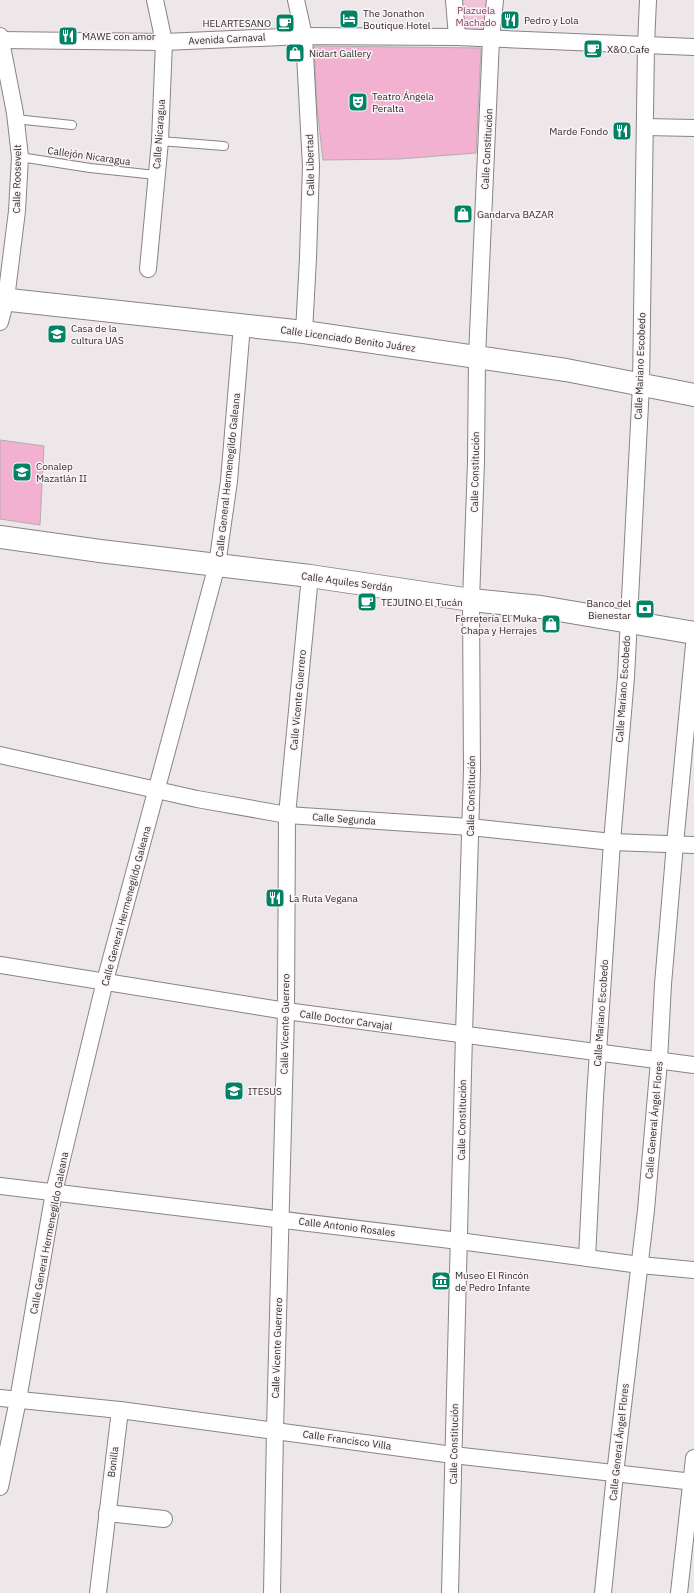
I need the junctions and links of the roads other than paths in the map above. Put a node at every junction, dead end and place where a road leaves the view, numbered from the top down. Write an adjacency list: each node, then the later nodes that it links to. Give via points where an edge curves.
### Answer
1 (155, 0): 12 (street, Calle Nicaragua)
2 (296, 0): 8 (street, Calle Libertad)
3 (454, 0): 9 (street)
4 (484, 0): 10 (street)
5 (495, 0): 10 (street, Calle Constitución)
6 (648, 0): 13 (street, Calle Mariano Escobedo)
7 (0, 36): 11 (street, Calle Roosevelt)
8 (304, 36): 9 (street, Avenida Carnaval); 12 (street, Avenida Carnaval); 27 (street, Calle Libertad, via 311,193)
9 (457, 37): 10 (street, Avenida Carnaval)
10 (487, 38): 13 (street, Avenida Carnaval); 28 (street, Calle Constitución)
11 (0, 40): 12 (street, Avenida Carnaval); 15 (street, Calle Roosevelt)
12 (164, 42): 19 (street, Calle Nicaragua)
13 (646, 45): 14 (street, Avenida Carnaval); 17 (street, Calle Mariano Escobedo)
14 (694, 47)
15 (15, 118): 16 (lane); 21 (street, Calle Roosevelt)
16 (72, 125)
17 (645, 127): 18 (street); 29 (street, Calle Mariano Escobedo)
18 (694, 128)
19 (160, 141): 20 (lane); 22 (street, Calle Nicaragua)
20 (224, 146)
21 (20, 157): 22 (lane, Callejón Nicaragua); 24 (street, Calle Roosevelt, via 17,211)
22 (156, 175): 23 (street, Calle Nicaragua)
23 (148, 269)
24 (3, 299): 25 (street, Calle Roosevelt); 26 (street, Calle Licenciado Benito Juárez)
25 (0, 322)
26 (242, 325): 27 (street, Calle Licenciado Benito Juárez); 32 (street, Calle General Hermenegildo Galeana, via 229,481)
27 (304, 332): 28 (street, Calle Licenciado Benito Juárez)
28 (477, 358): 29 (street, Calle Licenciado Benito Juárez, via 566,370); 34 (street, Calle Constitución)
29 (641, 385): 30 (street, Calle Licenciado Benito Juárez); 35 (street, Calle Mariano Escobedo)
30 (694, 395)
31 (0, 537): 32 (street, Calle Aquiles Serdán)
32 (217, 565): 33 (street, Calle Aquiles Serdán); 39 (street, Calle General Hermenegildo Galeana)
33 (310, 576): 34 (street, Calle Aquiles Serdán); 40 (street, Calle Vicente Guerrero)
34 (471, 600): 35 (street, Calle Aquiles Serdán, via 541,607); 41 (street, Calle Constitución)
35 (627, 622): 36 (street, Calle Aquiles Serdán); 42 (street, Calle Mariano Escobedo, via 626,677)
36 (694, 633)
37 (694, 645): 43 (street, Calle General Ángel Flores)
38 (0, 755): 39 (street, Calle Segunda)
39 (157, 790): 40 (street, Calle Segunda); 46 (street, Calle General Hermenegildo Galeana)
40 (287, 815): 41 (street, Calle Segunda); 47 (street, Calle Vicente Guerrero)
41 (470, 827): 42 (street, Calle Segunda); 48 (street, Calle Constitución)
42 (612, 842): 43 (street, Calle Segunda); 49 (street, Calle Mariano Escobedo)
43 (675, 844): 44 (street, Calle Segunda); 50 (street, Calle General Ángel Flores)
44 (694, 845)
45 (0, 965): 46 (street, Calle Doctor Carvajal)
46 (105, 981): 47 (street, Calle Doctor Carvajal); 53 (street, Calle General Hermenegildo Galeana)
47 (286, 1011): 48 (street, Calle Doctor Carvajal); 54 (street, Calle Vicente Guerrero)
48 (464, 1034): 49 (street, Calle Doctor Carvajal); 55 (street, Calle Constitución)
49 (598, 1052): 50 (street, Calle Doctor Carvajal); 56 (street, Calle Mariano Escobedo)
50 (659, 1061): 51 (street, Calle Doctor Carvajal); 57 (street, Calle General Ángel Flores)
51 (694, 1065)
52 (0, 1186): 53 (street, Calle Antonio Rosales)
53 (54, 1192): 54 (street, Calle Antonio Rosales); 60 (street, Calle General Hermenegildo Galeana)
54 (281, 1220): 55 (street, Calle Antonio Rosales); 62 (street, Calle Vicente Guerrero)
55 (459, 1241): 56 (street, Calle Antonio Rosales); 63 (street, Calle Constitución)
56 (587, 1258): 57 (street, Calle Antonio Rosales)
57 (640, 1265): 58 (street, Calle Antonio Rosales); 65 (street, Calle General Ángel Flores)
58 (694, 1270)
59 (0, 1398): 60 (street, Calle Francisco Villa)
60 (18, 1400): 61 (street, Calle Francisco Villa); 67 (street, Calle General Hermenegildo Galeana)
61 (120, 1410): 62 (street, Calle Francisco Villa); 68 (street, Bonilla)
62 (274, 1430): 63 (street, Calle Francisco Villa); 71 (street, Calle Vicente Guerrero)
63 (453, 1455): 65 (street, Calle Francisco Villa); 72 (street, Calle Constitución)
64 (694, 1458): 66 (street)
65 (615, 1474): 66 (street, Calle Francisco Villa); 73 (street, Calle General Ángel Flores)
66 (692, 1482): 74 (street)
67 (0, 1487)
68 (107, 1513): 69 (street); 70 (street, Bonilla)
69 (164, 1519)
70 (98, 1593)
71 (272, 1593)
72 (450, 1593)
73 (603, 1593)
74 (679, 1593)

